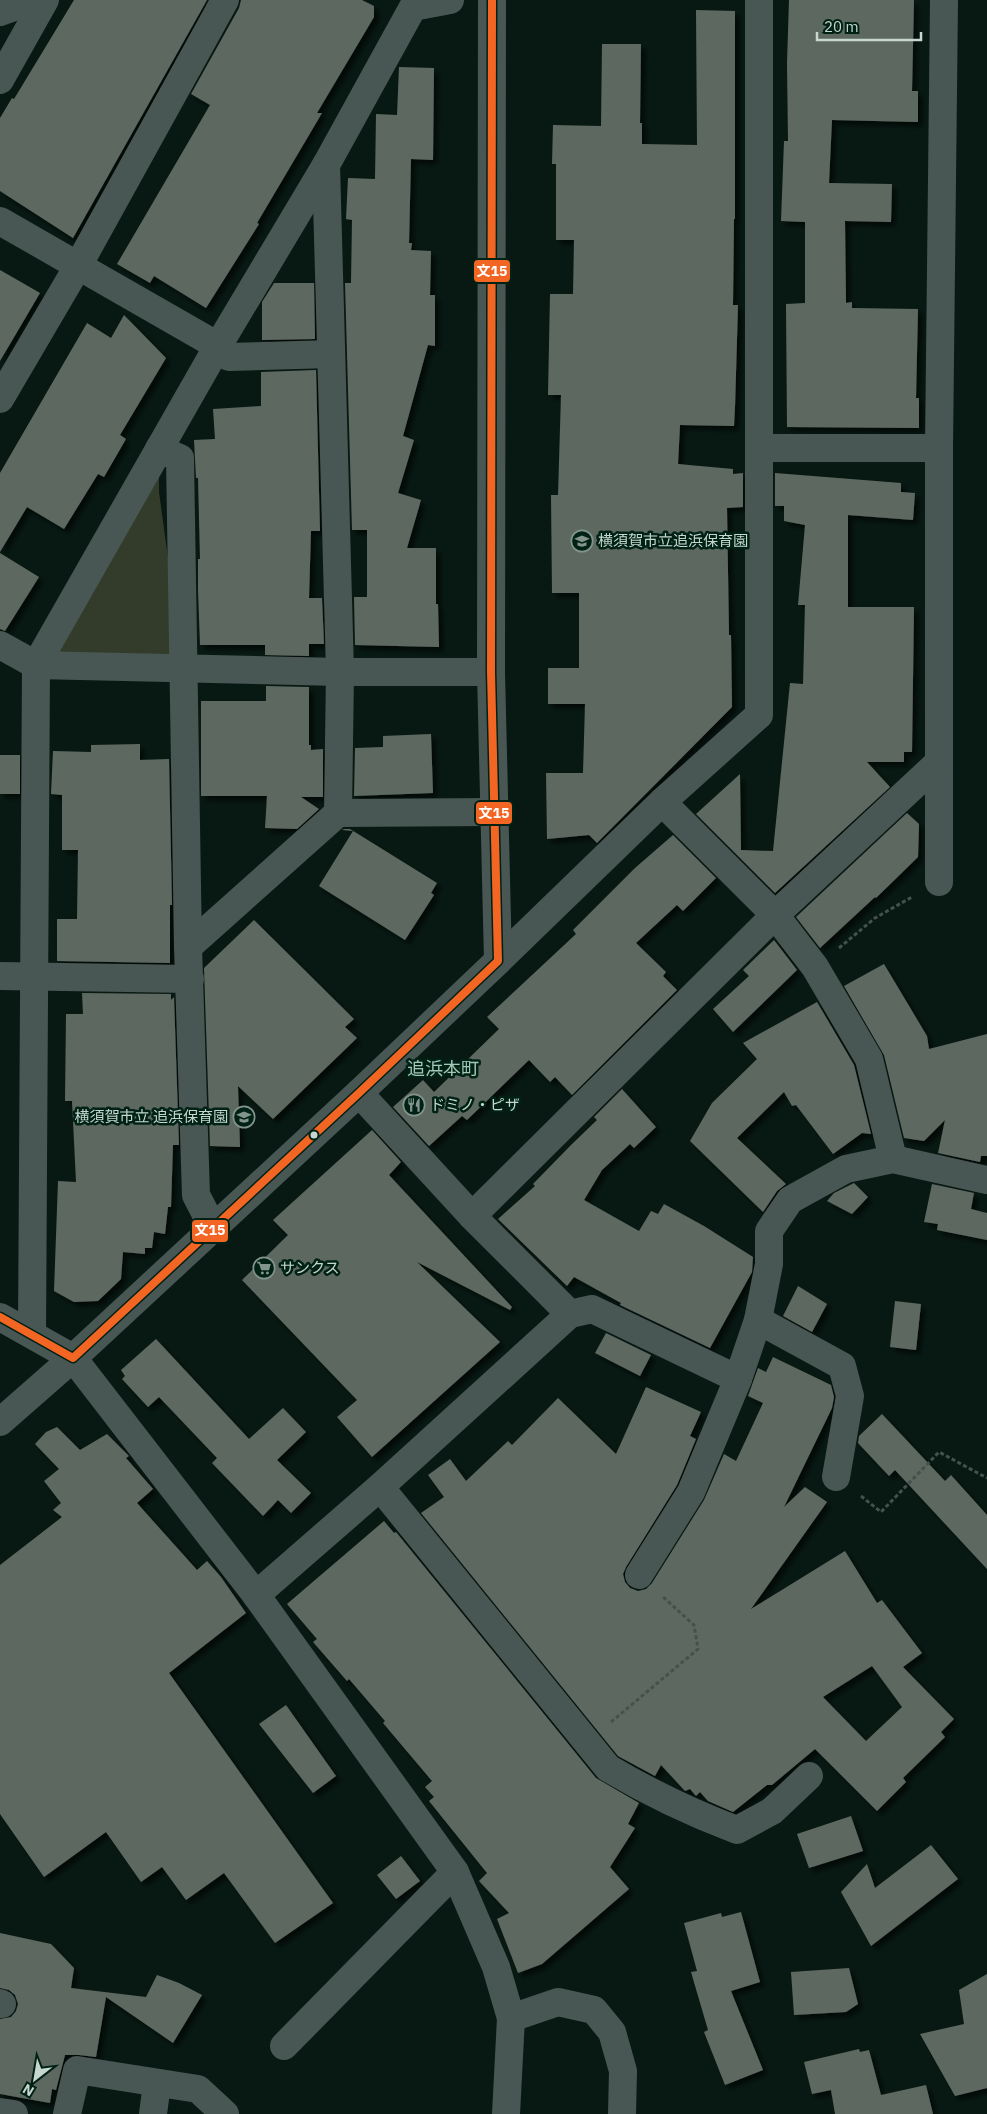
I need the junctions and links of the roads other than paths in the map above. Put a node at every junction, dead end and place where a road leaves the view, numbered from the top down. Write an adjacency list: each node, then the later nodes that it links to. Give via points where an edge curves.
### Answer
1 (33, 0): 8 (street)
2 (45, 0): 9 (street)
3 (226, 0): 12 (street)
4 (450, 0): 10 (street, via 413,7)
5 (492, 0): 24 (street)
6 (759, 0): 16 (street)
7 (944, 0): 17 (street)
8 (0, 12)
9 (0, 80)
10 (326, 164): 13 (street); 14 (street)
11 (0, 221): 12 (street)
12 (78, 266): 13 (street); 15 (street)
13 (216, 348): 14 (street, via 229,356); 18 (street)
14 (331, 354): 23 (street)
15 (0, 398)
16 (760, 448): 17 (street); 26 (street, via 759,715)
17 (939, 448): 25 (street)
18 (159, 449): 20 (street); 22 (street, via 180,458)
19 (0, 646): 20 (street)
20 (36, 665): 21 (street); 22 (street); 34 (street)
21 (0, 667)
22 (185, 669): 23 (street); 31 (street)
23 (340, 672): 24 (street); 28 (street)
24 (491, 672): 27 (street)
25 (938, 763): 29 (street); 30 (street)
26 (662, 802): 30 (street); 32 (street)
27 (494, 812): 28 (street); 32 (street)
28 (338, 813): 31 (street)
29 (939, 882)
30 (775, 916): 37 (street, via 816,967 869,1059); 39 (street)
31 (188, 948): 35 (street)
32 (498, 961): 36 (street)
33 (0, 976): 34 (street)
34 (35, 976): 35 (street); 44 (street)
35 (190, 978): 40 (street, via 196,1195)
36 (360, 1093): 39 (street); 40 (street)
37 (893, 1160): 38 (street); 43 (street, via 846,1169 790,1200 768,1231 769,1264)
38 (987, 1180)
39 (472, 1216): 41 (street)
40 (213, 1228): 45 (street)
41 (581, 1312): 46 (street); 49 (street)
42 (0, 1317): 44 (street)
43 (758, 1320): 46 (street); 48 (street, via 842,1366 850,1396)
44 (32, 1334): 45 (street)
45 (73, 1358): 47 (street); 51 (street)
46 (738, 1379): 50 (street, via 691,1492)
47 (0, 1422)
48 (836, 1477)
49 (380, 1487): 51 (street); 52 (street, via 608,1768 645,1790 737,1830 772,1811)
50 (639, 1575)
51 (256, 1595): 53 (street)
52 (809, 1776)
53 (455, 1872): 54 (street, via 496,1967); 55 (street)
54 (511, 2018): 62 (street); 63 (street, via 558,2002 594,2010 612,2032 623,2071)
55 (284, 2046)
56 (157, 2083): 59 (street, via 77,2070); 60 (street); 61 (street, via 198,2089)
57 (0, 2112): 58 (street)
58 (14, 2114)
59 (67, 2114)
60 (153, 2114)
61 (225, 2114)
62 (506, 2114)
63 (622, 2114)

